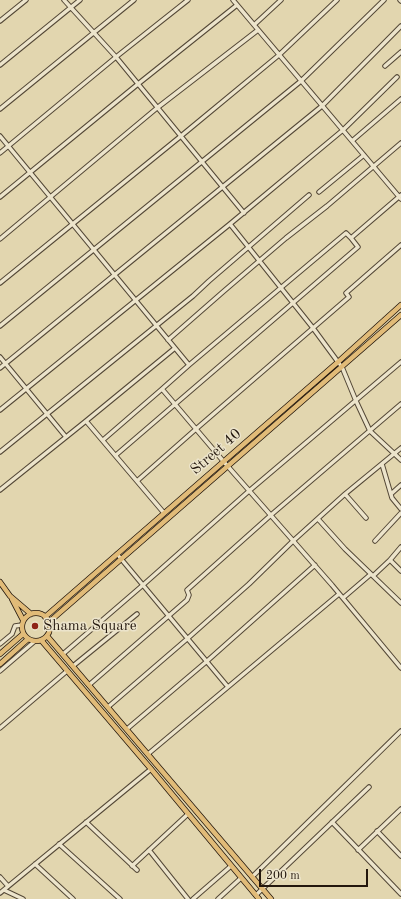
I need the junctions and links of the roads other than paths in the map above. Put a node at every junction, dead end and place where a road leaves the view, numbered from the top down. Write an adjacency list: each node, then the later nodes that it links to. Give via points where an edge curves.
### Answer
1 (26, 0): 12 (street)
2 (64, 0): 11 (street)
3 (80, 0): 11 (street)
4 (134, 0): 16 (street)
5 (188, 0): 19 (street)
6 (233, 0): 10 (street)
7 (281, 0): 13 (street)
8 (337, 0): 18 (street)
9 (384, 0): 23 (street)
10 (237, 5): 13 (street); 24 (street)
11 (71, 7): 16 (street); 20 (street)
12 (0, 21)
13 (254, 25): 15 (street)
14 (401, 26): 26 (street)
15 (258, 30): 18 (street); 27 (street)
16 (94, 33): 19 (street); 28 (street)
17 (401, 52): 21 (street)
18 (279, 55): 23 (street); 31 (street)
19 (116, 57): 24 (street); 34 (street)
20 (0, 65)
21 (385, 66)
22 (397, 77): 29 (street)
23 (301, 81): 26 (street); 37 (street)
24 (138, 84): 27 (street); 39 (street)
25 (401, 99): 32 (street)
26 (322, 106): 29 (street); 40 (street)
27 (157, 108): 31 (street); 45 (street)
28 (0, 109)
29 (343, 130): 32 (street); 46 (street)
30 (0, 136): 34 (street)
31 (181, 136): 37 (street); 47 (street)
32 (352, 141): 36 (street)
33 (401, 143): 38 (street)
34 (8, 146): 35 (street); 39 (street)
35 (0, 153)
36 (364, 155): 38 (street); 41 (street)
37 (202, 162): 40 (street); 53 (street)
38 (374, 167): 44 (street); 54 (street)
39 (30, 172): 43 (street); 45 (street)
40 (223, 188): 46 (street); 55 (street)
41 (319, 192)
42 (309, 195): 52 (street)
43 (0, 197)
44 (400, 197): 49 (street)
45 (50, 198): 47 (street); 50 (street)
46 (244, 213): 48 (street)
47 (73, 224): 53 (street); 56 (street)
48 (230, 224): 52 (street); 58 (street)
49 (350, 238): 57 (street, via 346,233); 59 (street, via 358,247)
50 (0, 239)
51 (401, 245): 64 (street, via 346,293 349,297)
52 (248, 247): 54 (street); 62 (street)
53 (94, 250): 55 (street); 63 (street)
54 (259, 261): 57 (street); 65 (street)
55 (115, 275): 58 (street); 70 (street)
56 (0, 283)
57 (281, 287): 59 (street); 71 (street)
58 (136, 300): 62 (street); 75 (street)
59 (293, 303): 64 (street); 77 (street)
60 (401, 305): 68 (main road, Street 40)
61 (401, 315): 72 (main road)
62 (156, 325): 65 (street); 80 (street)
63 (0, 326)
64 (314, 328): 68 (street); 82 (street)
65 (168, 340): 66 (street)
66 (175, 348): 71 (street); 81 (street)
67 (0, 357): 70 (street)
68 (338, 362): 72 (street); 91 (main road, Street 40)
69 (401, 362): 76 (street)
70 (6, 364): 73 (street); 75 (street)
71 (189, 365): 74 (street)
72 (342, 367): 76 (street); 93 (main road)
73 (0, 368)
74 (162, 388): 77 (street); 85 (street)
75 (26, 389): 79 (street); 80 (street)
76 (356, 401): 83 (street); 97 (street)
77 (175, 404): 82 (street); 89 (street)
78 (401, 404): 83 (street)
79 (0, 410)
80 (47, 414): 84 (street); 87 (street)
81 (86, 421): 84 (street); 85 (street)
82 (196, 429): 91 (street); 94 (street)
83 (370, 431): 88 (street); 103 (street)
84 (66, 437): 96 (street)
85 (103, 440): 89 (street)
86 (401, 448): 88 (street)
87 (0, 452)
88 (394, 454): 90 (street); 92 (street)
89 (116, 455): 94 (street)
90 (401, 460)
91 (224, 462): 93 (street); 102 (main road, Street 40)
92 (382, 464): 98 (street); 99 (street)
93 (228, 466): 97 (street); 110 (main road)
94 (138, 481): 102 (street)
95 (401, 485): 99 (street)
96 (0, 490)
97 (249, 491): 103 (street); 116 (street)
98 (345, 494): 104 (street); 105 (street)
99 (391, 494): 100 (street)
100 (401, 509)
101 (401, 512): 107 (street)
102 (164, 513): 109 (main road, Street 40)
103 (271, 515): 106 (street); 124 (street, via 187,590 187,600)
104 (366, 518)
105 (318, 519): 106 (street); 114 (street)
106 (293, 541): 112 (street); 130 (street)
107 (375, 541)
108 (401, 547): 111 (street)
109 (117, 554): 110 (street); 123 (main road, Street 40)
110 (121, 559): 116 (street); 125 (main road)
111 (390, 560): 113 (street); 114 (street)
112 (315, 565): 117 (street); 136 (street)
113 (401, 571)
114 (372, 575): 119 (street); 120 (street)
115 (0, 582): 118 (main road)
116 (143, 585): 124 (street); 135 (street)
117 (340, 594): 119 (street); 143 (street)
118 (10, 596): 121 (main road); 126 (main road)
119 (343, 598): 139 (street)
120 (401, 603)
121 (31, 614): 123 (main road); 126 (main road, via 26,616)
122 (137, 614): 138 (street)
123 (45, 616): 125 (main road)
124 (169, 617): 130 (street); 142 (street)
125 (49, 622): 128 (main road)
126 (22, 623): 127 (main road); 133 (street, via 15,626 12,634)
127 (23, 634): 129 (main road); 134 (main road)
128 (47, 636): 131 (main road); 135 (main road)
129 (28, 639): 132 (main road); 137 (main road)
130 (187, 639): 136 (street); 144 (street)
131 (41, 640): 132 (main road); 141 (main road)
132 (35, 641): 140 (street)
133 (0, 644)
134 (0, 654)
135 (63, 654): 138 (main road)
136 (206, 662): 143 (street); 146 (street)
137 (0, 664)
138 (73, 666): 142 (main road)
139 (401, 668)
140 (0, 671)
141 (68, 671): 145 (street); 149 (main road)
142 (89, 685): 144 (main road)
143 (228, 687): 148 (street)
144 (108, 707): 146 (main road)
145 (0, 728)
146 (127, 729): 148 (main road)
147 (401, 731): 165 (street)
148 (148, 754): 165 (main road)
149 (151, 769): 152 (main road); 153 (street)
150 (369, 787): 154 (street)
151 (401, 809): 155 (street)
152 (188, 814): 157 (street); 162 (main road)
153 (86, 822): 156 (street); 161 (street)
154 (332, 822): 158 (street); 168 (street)
155 (378, 831): 158 (street); 159 (street)
156 (59, 844): 160 (street); 175 (street)
157 (149, 850): 161 (street); 176 (street)
158 (358, 850): 171 (street)
159 (401, 856)
160 (35, 864): 167 (street); 174 (street)
161 (132, 866): 163 (street)
162 (231, 866): 166 (main road); 177 (street)
163 (137, 870)
164 (0, 877): 167 (street)
165 (252, 877): 168 (main road)
166 (241, 878): 172 (main road); 178 (street)
167 (8, 886): 169 (street)
168 (263, 889): 172 (street); 179 (main road)
169 (4, 890): 170 (street); 173 (street)
170 (0, 893)
171 (401, 894)
172 (257, 897)
173 (23, 899)
174 (73, 899)
175 (120, 899)
176 (188, 899)
177 (193, 899)
178 (218, 899)
179 (271, 899)

